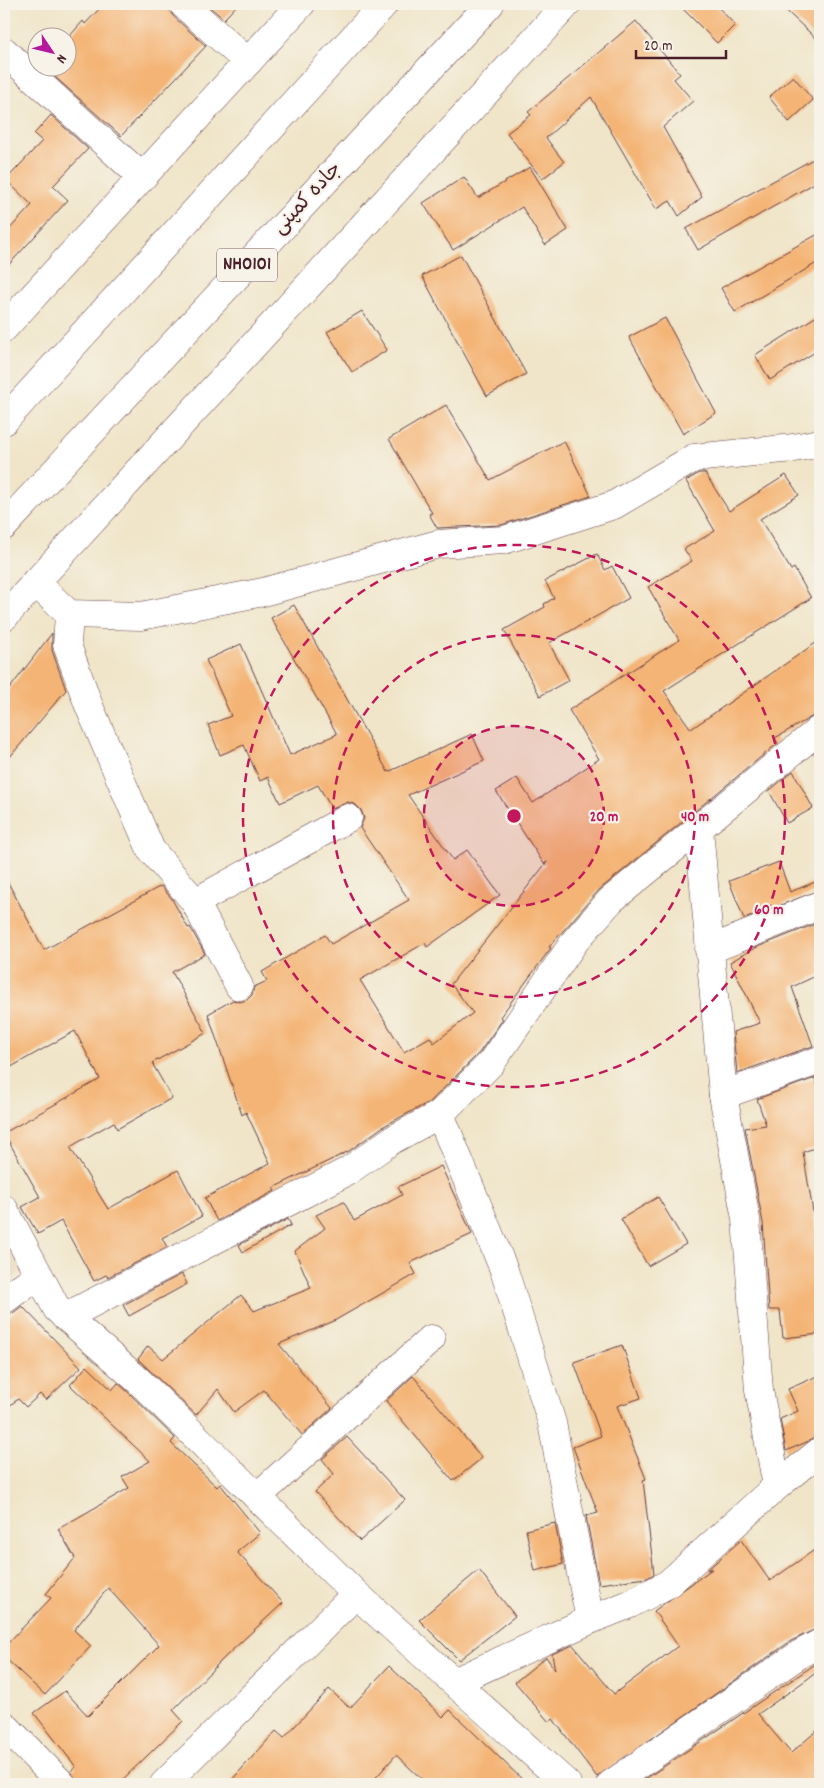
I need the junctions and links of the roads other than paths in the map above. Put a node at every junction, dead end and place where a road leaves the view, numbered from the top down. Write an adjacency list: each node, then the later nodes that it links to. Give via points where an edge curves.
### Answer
1 (183, 4): 7 (main road)
2 (301, 4): 7 (main road)
3 (384, 4): 10 (main road)
4 (490, 4): 12 (main road, جاده کمپنی / NH0101)
5 (567, 4): 13 (main road)
6 (4, 51): 8 (main road)
7 (248, 62): 8 (main road)
8 (142, 177): 9 (main road)
9 (9, 312)
10 (4, 422)
11 (820, 443): 14 (main road, via 694,458 614,505 504,540 438,544 263,592 141,616)
12 (4, 526)
13 (35, 582): 14 (main road); 15 (main road)
14 (69, 614): 19 (main road, via 68,645 89,706 151,850)
15 (4, 617)
16 (820, 729): 18 (main road)
17 (348, 818): 19 (main road)
18 (699, 830): 21 (main road); 25 (main road, via 611,900 575,941 491,1063)
19 (195, 902): 22 (main road)
20 (820, 905): 21 (main road)
21 (709, 950): 24 (main road)
22 (239, 986)
23 (820, 1060): 24 (main road)
24 (723, 1095): 32 (main road, via 746,1219 759,1390)
25 (440, 1114): 29 (main road, via 392,1140 348,1171); 35 (main road, via 504,1270 552,1423)
26 (4, 1209): 27 (main road)
27 (38, 1275): 28 (main road); 29 (main road, via 57,1310)
28 (4, 1300)
29 (65, 1316): 33 (main road, via 139,1381)
30 (431, 1339): 33 (main road)
31 (820, 1451): 32 (main road)
32 (777, 1486): 35 (main road, via 668,1584)
33 (257, 1497): 34 (main road)
34 (356, 1594): 37 (main road); 41 (main road)
35 (590, 1620): 37 (main road)
36 (820, 1643): 42 (main road)
37 (454, 1682): 39 (main road)
38 (4, 1725): 40 (main road)
39 (555, 1781)
40 (62, 1784)
41 (164, 1784)
42 (611, 1784)

